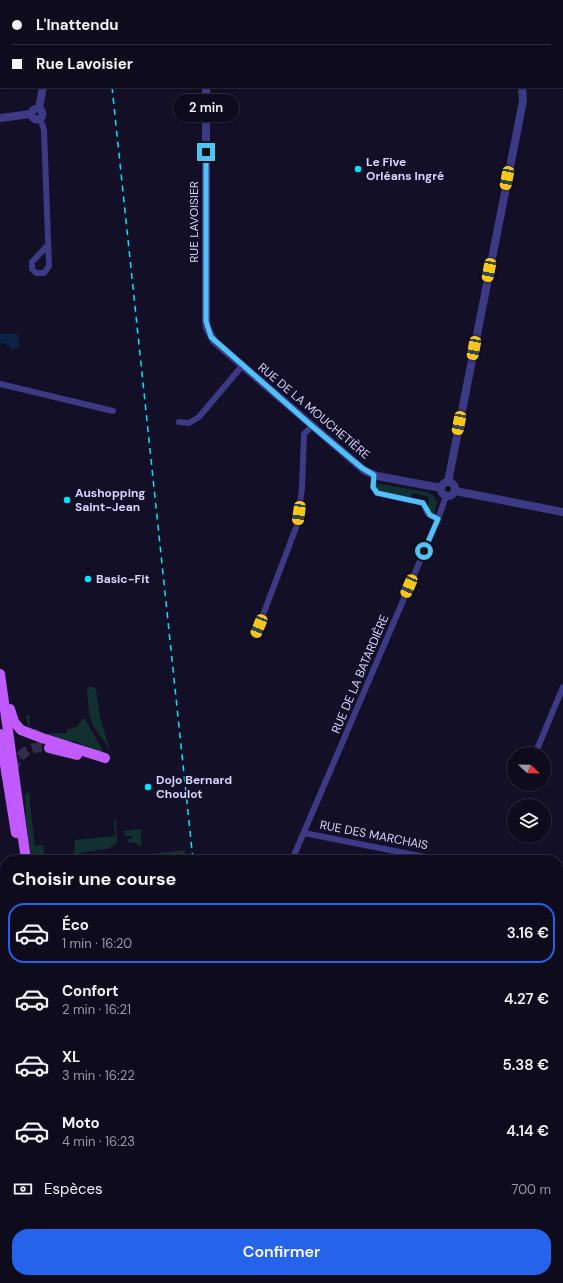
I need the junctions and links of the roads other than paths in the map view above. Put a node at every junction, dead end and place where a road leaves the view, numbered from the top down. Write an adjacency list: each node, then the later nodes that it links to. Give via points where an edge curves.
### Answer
1 (43, 88): 4 (street)
2 (206, 88): 9 (street, RUE LAVOISIER, via 206,321)
3 (522, 88): 16 (street, via 523,100)
4 (39, 108): 5 (street, via 34,109); 7 (street, via 43,114)
5 (31, 114): 6 (street); 7 (street, via 34,118)
6 (0, 118)
7 (40, 118): 8 (street, via 44,130)
8 (48, 245): 8 (street, via 32,262 31,267 36,273 44,273 48,269)
9 (209, 332): 10 (street, RUE DE LA MOUCHETIÈRE, via 214,341)
10 (242, 366): 13 (street, via 195,421); 14 (street, RUE DE LA MOUCHETIÈRE)
11 (0, 384): 12 (street)
12 (113, 411)
13 (179, 422)
14 (312, 426): 15 (street, RUE DE LA MOUCHETIÈRE); 22 (street, via 304,434 297,525)
15 (374, 475): 17 (street, RUE DE LA MOUCHETIÈRE); 21 (street, via 373,487 377,493 423,503 430,515)
16 (448, 482): 17 (street); 18 (street, via 454,485)
17 (441, 488): 19 (street)
18 (455, 491): 19 (street); 20 (street)
19 (446, 496): 21 (street, RUE DE LA BATARDIÈRE)
20 (563, 512)
21 (438, 519): 31 (street, RUE DE LA BATARDIÈRE)
22 (255, 636)
23 (0, 674): 24 (main road)
24 (2, 685): 26 (main road); 29 (main road, via 7,692 11,716 21,730)
25 (563, 687): 27 (street)
26 (2, 735): 29 (main road); 32 (main road); 34 (main road)
27 (537, 747)
28 (49, 748): 29 (main road, via 98,761)
29 (102, 758)
30 (12, 782): 33 (main road)
31 (304, 833): 35 (street, RUE DE LA BATARDIÈRE); 36 (street, RUE DES MARCHAIS)
32 (20, 855)
33 (20, 855)
34 (25, 855)
35 (294, 855)
36 (415, 855)

